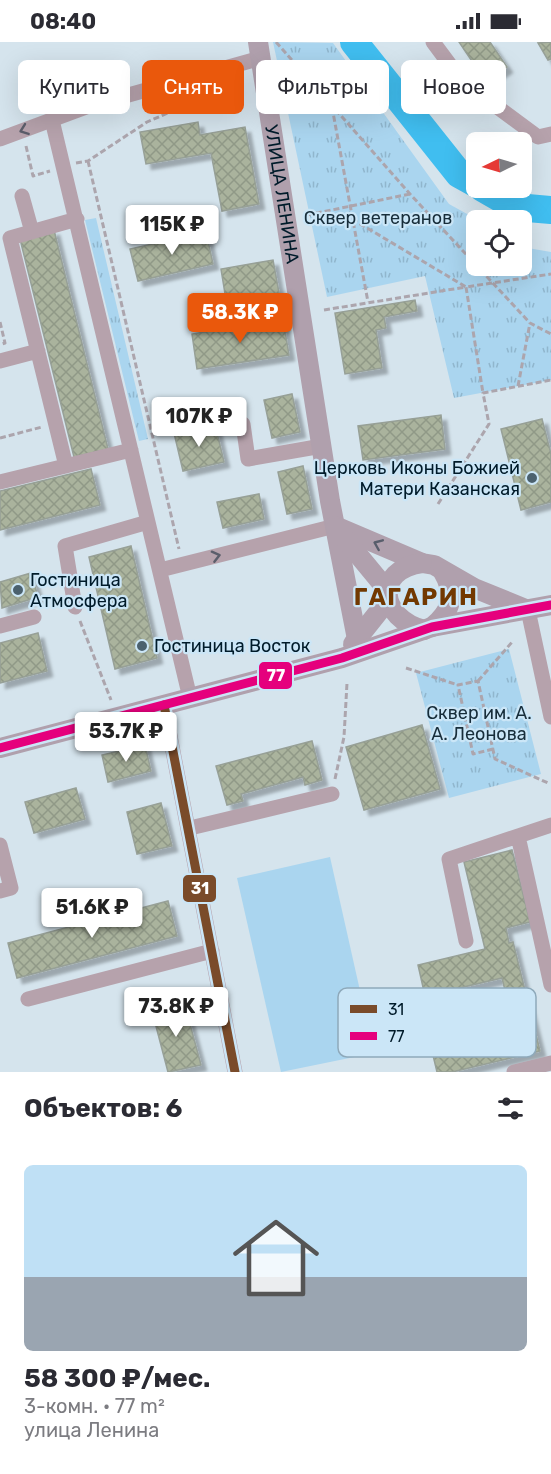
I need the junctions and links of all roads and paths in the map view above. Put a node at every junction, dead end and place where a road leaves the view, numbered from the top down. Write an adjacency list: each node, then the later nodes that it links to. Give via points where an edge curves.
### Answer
1 (276, 42): 4 (path)
2 (433, 42): 9 (street, via 462,81 538,137)
3 (259, 50): 8 (street); 35 (main road, УЛИЦА ЛЕНИНА)
4 (292, 60)
5 (249, 77): 42 (path, via 147,122 88,161)
6 (333, 114): 13 (path)
7 (340, 114): 11 (path)
8 (52, 120): 10 (street, one-way to 10); 15 (street)
9 (551, 134)
10 (0, 139)
11 (410, 194): 13 (path); 19 (path)
12 (22, 196): 17 (street)
13 (350, 207): 14 (path); 16 (path)
14 (307, 216)
15 (77, 219): 17 (street); 36 (street)
16 (352, 219): 20 (path); 21 (path)
17 (32, 232): 27 (street, via 10,238)
18 (551, 274): 19 (path)
19 (494, 284): 20 (path); 24 (path)
20 (466, 287): 21 (path); 31 (path)
21 (369, 303): 22 (path)
22 (324, 310)
23 (0, 322): 26 (path)
24 (530, 323): 25 (path); 30 (path)
25 (551, 334)
26 (5, 343)
27 (38, 351): 28 (street); 32 (street)
28 (0, 361)
29 (551, 380): 30 (path)
30 (518, 386): 31 (path)
31 (483, 393): 39 (path, via 489,424)
32 (56, 424): 34 (path); 37 (street)
33 (243, 424): 35 (street, via 248,459)
34 (0, 438)
35 (322, 446): 41 (main road, УЛИЦА ЛЕНИНА)
36 (131, 450): 37 (street); 40 (street)
37 (66, 466): 38 (street)
38 (0, 482)
39 (438, 504)
40 (148, 522): 44 (street); 48 (street, via 65,546)
41 (335, 526): 43 (main road, one-way to 41); 44 (street, one-way to 41); 46 (main road); 53 (main road, УЛИЦА ЛЕНИНА)
42 (179, 549)
43 (422, 563): 45 (main road); 46 (main road, via 400,570 392,579)
44 (160, 570): 60 (street)
45 (443, 572): 49 (main road); 52 (main road, via 452,599 447,613)
46 (388, 595): 52 (main road, via 400,620); 53 (main road)
47 (551, 605): 49 (main road)
48 (75, 608): 61 (path)
49 (528, 610): 52 (main road); 63 (street)
50 (34, 617): 51 (street)
51 (0, 626)
52 (428, 628): 55 (main road)
53 (357, 639): 55 (main road)
54 (513, 641): 57 (path)
55 (342, 658): 60 (main road)
56 (406, 668): 59 (path)
57 (478, 681): 59 (path); 65 (path)
58 (347, 683): 67 (path, via 344,737)
59 (458, 685): 65 (path, via 473,754)
60 (190, 698): 62 (main road)
61 (111, 700)
62 (164, 705): 64 (main road); 69 (street)
63 (551, 717)
64 (0, 748)
65 (493, 749): 66 (path, via 495,759)
66 (548, 783)
67 (332, 794): 69 (street)
68 (551, 825): 70 (street)
69 (190, 828): 74 (street)
70 (518, 836): 73 (street, via 449,859); 75 (street)
71 (0, 844): 72 (street, via 11,888)
72 (0, 891)
73 (466, 941)
74 (212, 951): 76 (street); 78 (street)
75 (551, 985)
76 (28, 999)
77 (551, 1063): 79 (street)
78 (235, 1072)
79 (514, 1072)

